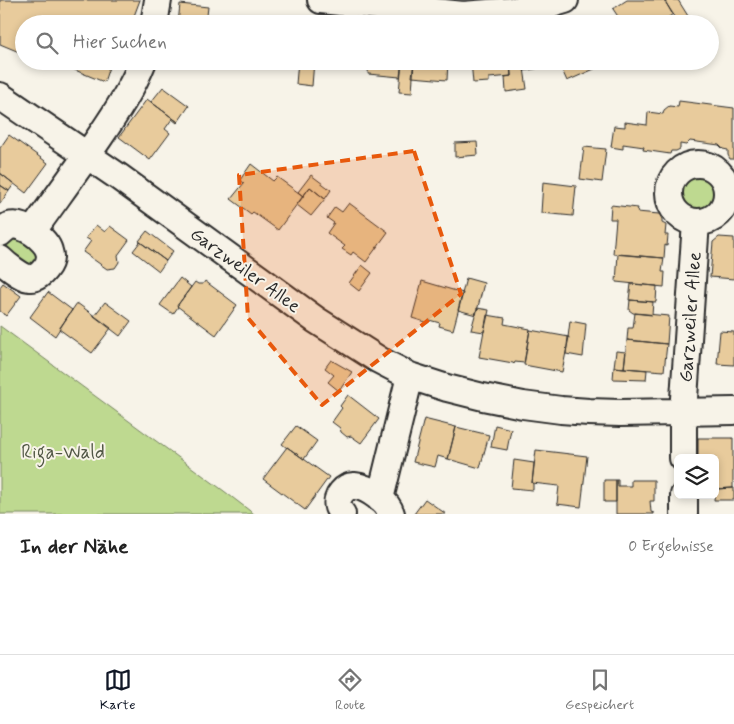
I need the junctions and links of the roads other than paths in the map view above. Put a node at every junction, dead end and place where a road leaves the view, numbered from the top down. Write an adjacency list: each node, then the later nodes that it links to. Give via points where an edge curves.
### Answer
1 (158, 0): 5 (street)
2 (321, 0): 4 (street)
3 (565, 0): 4 (street, via 525,10)
4 (464, 8)
5 (156, 15)
6 (139, 70): 8 (street, via 126,96)
7 (0, 96): 8 (street, Garzweiler Allee)
8 (87, 155): 10 (street); 13 (street, Garzweiler Allee, via 316,320)
9 (696, 222): 15 (street, Garzweiler Allee)
10 (32, 232): 11 (street, via 10,226); 12 (street, via 50,251 49,263 42,273 30,278 23,276)
11 (0, 233)
12 (0, 259)
13 (410, 376): 15 (street, Garzweiler Allee, via 483,398 523,405 589,412); 18 (street)
14 (734, 411): 15 (street, Garzweiler Allee)
15 (683, 413): 16 (street, Garzweiler Allee)
16 (683, 454)
17 (684, 499): 20 (street)
18 (386, 506): 19 (street, via 363,488 350,486 339,496 338,508)
19 (342, 514)
20 (684, 514)

